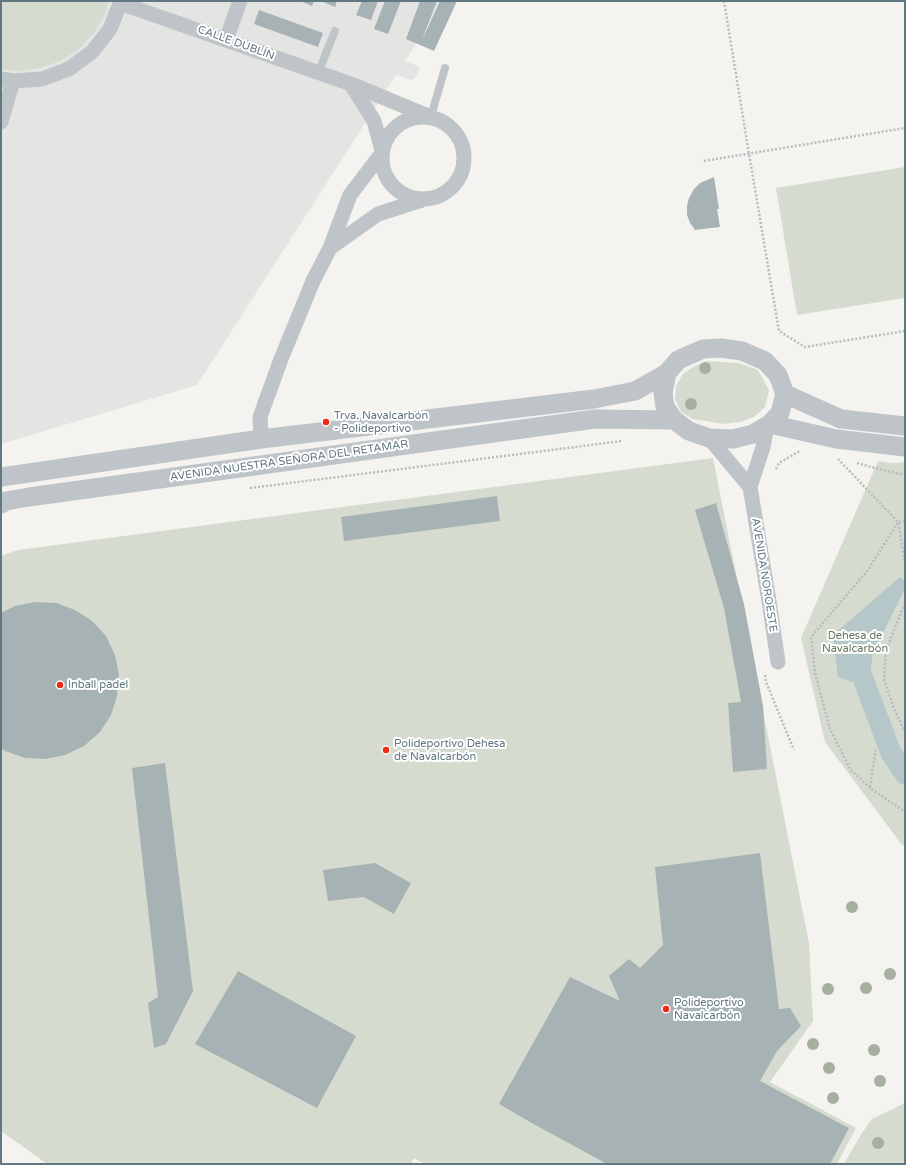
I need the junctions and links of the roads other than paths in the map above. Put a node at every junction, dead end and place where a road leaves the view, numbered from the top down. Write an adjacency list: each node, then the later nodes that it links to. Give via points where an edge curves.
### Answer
1 (240, 1): 4 (street)
2 (120, 2): 4 (street, CALLE DUBLÍN); 7 (street, via 110,29 92,52 69,69 42,79)
3 (335, 31): 6 (lane)
4 (226, 40): 6 (street, CALLE DUBLÍN)
5 (446, 68): 9 (lane)
6 (318, 73): 8 (street, CALLE DUBLÍN)
7 (7, 80): 10 (street)
8 (350, 84): 9 (street, CALLE DUBLÍN); 11 (street, via 374,121)
9 (429, 116): 11 (street, via 407,120 390,132); 12 (street, via 449,124 463,142 465,165 457,183 441,195)
10 (1, 122)
11 (382, 152): 12 (street, via 383,169 393,186 407,196); 13 (street, via 350,195)
12 (424, 200): 13 (street, via 378,214)
13 (330, 248): 20 (street, via 310,288 260,417)
14 (667, 373): 15 (street, via 678,360 703,349 742,351 764,361 778,375); 16 (street, via 663,393 665,407); 20 (street, AVENIDA NUESTRA SEÑORA DEL RETAMAR, via 635,391 594,399)
15 (785, 394): 17 (street, via 780,413); 18 (street, via 842,419)
16 (674, 420): 19 (street, via 689,431); 24 (street, AVENIDA NUESTRA SEÑORA DEL RETAMAR, via 595,419 29,497)
17 (769, 425): 19 (street, via 753,434 732,439); 21 (street, via 836,439); 23 (street, AVENIDA NOROESTE)
18 (905, 426)
19 (709, 438): 23 (street)
20 (261, 439): 22 (street, AVENIDA NUESTRA SEÑORA DEL RETAMAR)
21 (905, 447)
22 (1, 477)
23 (750, 487): 25 (street, AVENIDA NOROESTE)
24 (1, 504)
25 (778, 662)

